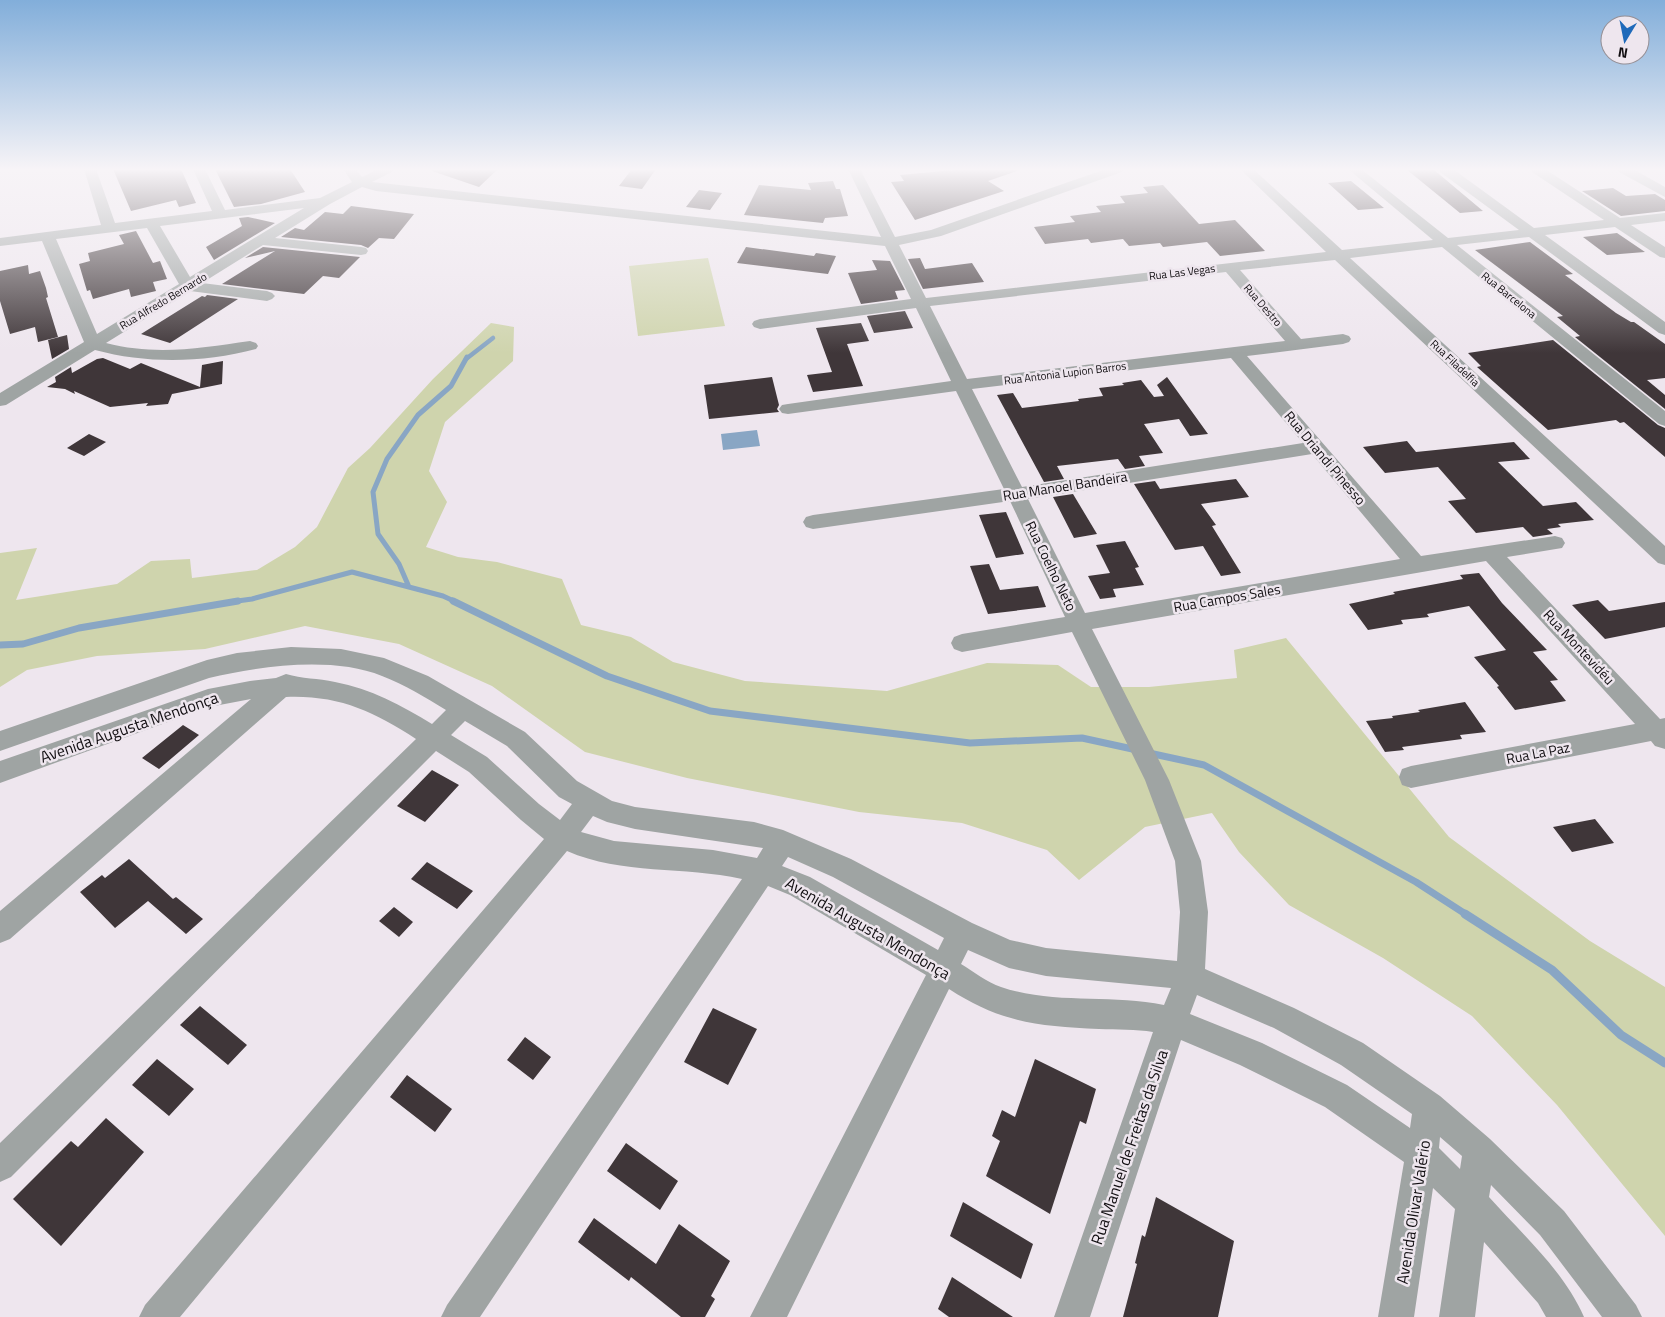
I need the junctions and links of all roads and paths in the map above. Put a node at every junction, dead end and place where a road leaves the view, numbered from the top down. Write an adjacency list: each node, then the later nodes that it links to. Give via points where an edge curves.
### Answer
1 (87, 230): 12 (street)
2 (156, 230): 21 (street)
3 (278, 230): 13 (street, Rua Alfredo Bernardo)
4 (782, 230): 15 (street)
5 (884, 230): 15 (street, Rua Coelho Neto)
6 (943, 230): 15 (street)
7 (1312, 230): 19 (street, Rua Filadelfia)
8 (1430, 230): 16 (street, Rua Barcelona)
9 (1544, 230): 11 (street, Rua Las Vegas)
10 (1630, 230): 18 (street)
11 (1530, 232): 16 (street, Rua Las Vegas); 25 (street)
12 (47, 235): 14 (street); 28 (street)
13 (261, 241): 17 (street); 21 (street, Rua Alfredo Bernardo)
14 (0, 242)
15 (890, 242): 23 (street, Rua Coelho Neto)
16 (1444, 242): 19 (street, Rua Las Vegas); 34 (street, Rua Barcelona)
17 (361, 251)
18 (1665, 254)
19 (1338, 255): 20 (street, Rua Las Vegas); 40 (street, Rua Filadelfia)
20 (1229, 267): 23 (street, Rua Las Vegas); 27 (street, Rua Destro)
21 (188, 286): 22 (street); 28 (street, Rua Alfredo Bernardo)
22 (267, 296)
23 (920, 303): 24 (street, Rua Las Vegas); 31 (street, Rua Coelho Neto)
24 (760, 324)
25 (1665, 330)
26 (1343, 339): 27 (street, Rua Antonia Lupion Barros)
27 (1296, 343): 30 (street, Rua Antonia Lupion Barros)
28 (93, 344): 29 (street, via 122,352 177,356); 32 (street, Rua Alfredo Bernardo)
29 (250, 346)
30 (1235, 352): 31 (street, Rua Antonia Lupion Barros); 35 (street, Rua Driandi Pinesso)
31 (963, 385): 33 (street, Rua Antonia Lupion Barros); 36 (street, Rua Coelho Neto)
32 (0, 401)
33 (788, 409)
34 (1665, 420)
35 (1316, 447): 36 (street, Rua Manoel Bandeira); 41 (street, Rua Driandi Pinesso)
36 (1016, 494): 37 (street, Rua Manoel Bandeira); 42 (street, Rua Coelho Neto)
37 (813, 522)
38 (1555, 543): 39 (street, Rua Campos Sales)
39 (1492, 554): 41 (street, Rua Campos Sales); 47 (street, Rua Montevidéu)
40 (1665, 558)
41 (1416, 564): 42 (street, Rua Campos Sales)
42 (1079, 624): 43 (street, Rua Campos Sales); 59 (street, Rua Coelho Neto, via 1157,780 1188,861 1194,912)
43 (962, 643)
44 (311, 656): 45 (street); 46 (street, via 384,667); 49 (street, via 264,658 207,669)
45 (283, 686): 48 (street, Avenida Augusta Mendonça, via 322,689 358,697 391,711); 50 (street, Avenida Augusta Mendonça, via 208,698); 56 (street)
46 (463, 708): 48 (street); 52 (street, via 516,739 568,789)
47 (1662, 733): 51 (street, Rua La Paz)
48 (434, 738): 53 (street, Avenida Augusta Mendonça, via 483,768 535,819); 64 (street)
49 (4, 741)
50 (0, 772)
51 (1411, 778)
52 (589, 801): 53 (street); 54 (street, via 607,811 635,818 737,831)
53 (563, 836): 55 (street, Avenida Augusta Mendonça, via 595,849 624,855 713,862); 66 (street)
54 (783, 842): 55 (street); 57 (street, via 842,868)
55 (762, 872): 58 (street, Avenida Augusta Mendonça, via 800,886); 67 (street)
56 (0, 929)
57 (962, 933): 58 (street); 59 (street, via 1027,960)
58 (944, 969): 60 (street, Avenida Augusta Mendonça, via 977,991 1022,1008 1147,1016); 68 (street)
59 (1190, 978): 60 (street, Rua Manuel de Freitas da Silva); 61 (street, via 1284,1018 1352,1054)
60 (1172, 1021): 63 (street, Avenida Augusta Mendonça, via 1251,1054 1336,1096); 69 (street, Rua Manuel de Freitas da Silva)
61 (1429, 1106): 62 (street); 63 (street, Avenida Olivar Valério)
62 (1479, 1150): 65 (street); 73 (street, via 1552,1223)
63 (1422, 1154): 65 (street, Avenida Augusta Mendonça); 70 (street, Avenida Olivar Valério)
64 (0, 1166)
65 (1472, 1203): 71 (street); 72 (street, Avenida Augusta Mendonça, via 1550,1291)
66 (157, 1317)
67 (459, 1317)
68 (768, 1317)
69 (1072, 1317)
70 (1396, 1317)
71 (1457, 1317)
72 (1566, 1317)
73 (1624, 1317)

